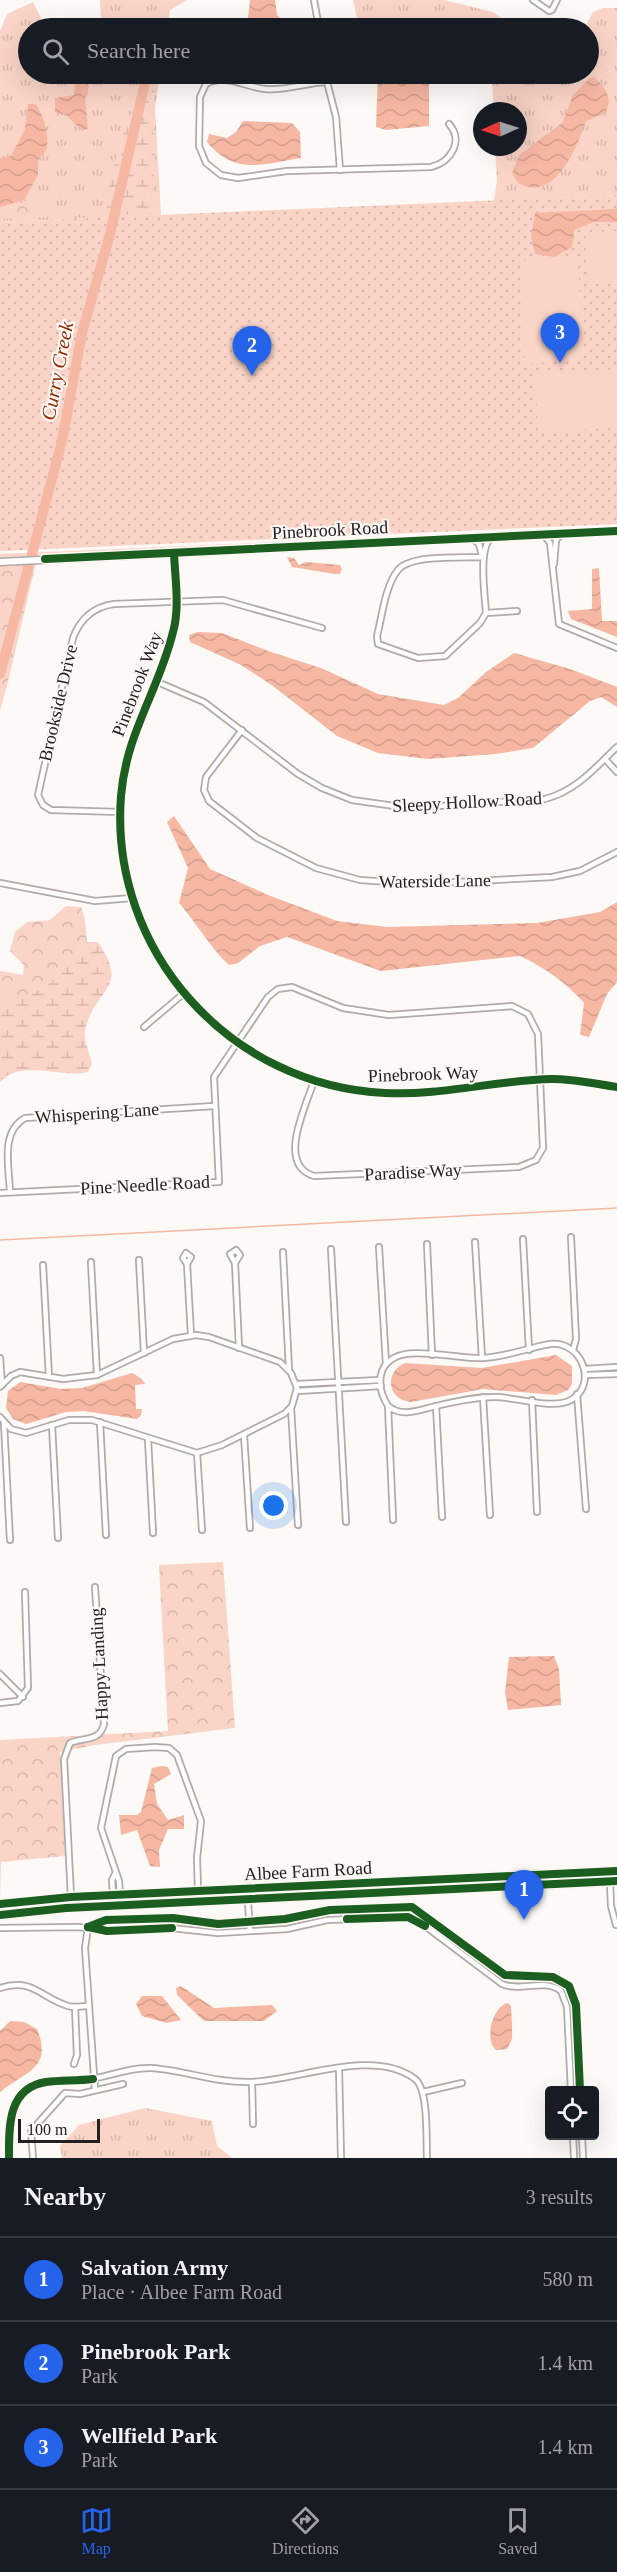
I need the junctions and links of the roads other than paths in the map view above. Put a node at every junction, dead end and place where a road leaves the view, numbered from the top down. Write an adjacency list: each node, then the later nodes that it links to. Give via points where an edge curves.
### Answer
1 (315, 0): 4 (street)
2 (533, 0): 3 (street, via 549,11)
3 (557, 0)
4 (317, 18)
5 (208, 84): 10 (street, via 200,97 198,140)
6 (244, 84): 7 (street, via 276,89)
7 (312, 84)
8 (327, 84): 12 (street, via 336,117)
9 (449, 124): 12 (street, via 456,134 455,147 437,165)
10 (206, 163): 11 (street); 12 (street, via 216,173 238,178 287,171)
11 (200, 168)
12 (340, 171)
13 (617, 531): 14 (street, Pinebrook Road)
14 (563, 533): 15 (street, Pinebrook Road); 21 (street, via 556,540)
15 (543, 534): 16 (street, Pinebrook Road); 21 (street, via 550,540)
16 (494, 537): 17 (street, Pinebrook Road); 19 (street, via 486,542)
17 (470, 538): 18 (street, Pinebrook Road); 19 (street, via 478,542)
18 (174, 553): 20 (street, Pinebrook Road); 22 (street, Pinebrook Way)
19 (483, 556): 24 (street); 24 (street, via 418,560 402,565 394,578 377,643 415,657 445,656)
20 (0, 562)
21 (554, 567): 26 (street, via 559,624)
22 (175, 600): 25 (street, via 223,600); 27 (street, Pinebrook Way, via 173,632); 32 (street, Brookside Drive, via 101,607 85,617 73,638 38,795 51,810)
23 (517, 611): 24 (street)
24 (486, 613)
25 (321, 628)
26 (617, 648)
27 (154, 681): 28 (street, Sleepy Hollow Road, via 204,702); 32 (street, Pinebrook Way, via 129,748)
28 (242, 730): 30 (street, Sleepy Hollow Road, via 322,788 352,800 392,808 545,799 575,786); 33 (street, Waterside Lane, via 206,777 206,796 275,849 338,875 403,884 552,877 580,871)
29 (617, 747): 30 (street, Sleepy Hollow Road)
30 (605, 759): 31 (street)
31 (617, 771)
32 (120, 812): 35 (street, Pinebrook Way, via 122,852)
33 (617, 852)
34 (0, 883): 35 (street, via 94,901)
35 (132, 898): 36 (street, Pinebrook Way, via 156,954)
36 (183, 994): 37 (street); 38 (street, Pinebrook Way)
37 (144, 1027)
38 (236, 1042): 39 (street, Pine Needle Road, via 268,997 284,987 343,1008 377,1014 512,1006 528,1014 536,1028); 40 (street, Pinebrook Way, via 274,1065); 42 (street, Pine Needle Road, via 214,1077)
39 (540, 1080): 40 (street, Pinebrook Way, via 466,1090 398,1093); 40 (street, Paradise Way, via 543,1148 529,1165 323,1177 304,1171 294,1153); 41 (street, Pinebrook Way)
40 (314, 1081)
41 (617, 1087)
42 (214, 1106): 44 (street, Whispering Lane, via 25,1118 14,1127 8,1142); 44 (street, Pine Needle Road, via 219,1182)
43 (0, 1192): 44 (street, Pine Needle Road)
44 (10, 1192)
45 (571, 1236): 60 (street, via 576,1339)
46 (523, 1239): 59 (street)
47 (475, 1242): 64 (street)
48 (427, 1244): 62 (street)
49 (379, 1247): 65 (street)
50 (331, 1249): 73 (street)
51 (283, 1252): 67 (street)
52 (139, 1260): 61 (street)
53 (91, 1262): 70 (street)
54 (235, 1263): 58 (street)
55 (187, 1264): 57 (street)
56 (43, 1265): 71 (street)
57 (191, 1335): 58 (street); 61 (street)
58 (239, 1348): 67 (street, via 280,1362)
59 (529, 1350): 60 (street, via 553,1344); 64 (street)
60 (573, 1350): 68 (street)
61 (144, 1353): 70 (street)
62 (432, 1355): 64 (street); 65 (street, via 404,1352)
63 (0, 1358): 75 (street)
64 (482, 1358)
65 (386, 1364): 72 (street)
66 (617, 1367): 68 (street)
67 (289, 1370): 74 (street)
68 (584, 1372): 69 (street); 79 (street)
69 (617, 1374)
70 (97, 1375): 71 (street)
71 (49, 1377): 75 (street, via 20,1372)
72 (380, 1380): 73 (street); 76 (street)
73 (338, 1382): 74 (street); 77 (street)
74 (297, 1384): 78 (street)
75 (1, 1386)
76 (381, 1386): 77 (street); 82 (street)
77 (339, 1389): 78 (street); 97 (street)
78 (297, 1391): 84 (street)
79 (577, 1394): 81 (street, via 558,1404); 92 (street)
80 (483, 1397): 81 (street); 83 (street); 94 (street)
81 (532, 1400): 93 (street)
82 (388, 1406): 83 (street, via 408,1412); 96 (street)
83 (435, 1406): 95 (street)
84 (291, 1407): 89 (street); 98 (street)
85 (0, 1417): 87 (street)
86 (100, 1422): 88 (street, via 77,1420); 90 (street); 102 (street)
87 (4, 1423): 88 (street, via 23,1433); 104 (street)
88 (52, 1425): 103 (street)
89 (244, 1435): 91 (street); 99 (street)
90 (148, 1439): 91 (street); 101 (street)
91 (197, 1453): 100 (street)
92 (586, 1509)
93 (537, 1512)
94 (490, 1515)
95 (442, 1517)
96 (393, 1520)
97 (346, 1522)
98 (298, 1525)
99 (250, 1528)
100 (202, 1530)
101 (153, 1533)
102 (106, 1535)
103 (58, 1538)
104 (10, 1540)
105 (95, 1587): 118 (street, Happy Landing, via 104,1724 95,1737 70,1743 64,1759)
106 (25, 1592): 108 (street, via 30,1680)
107 (0, 1674): 108 (street)
108 (23, 1697): 109 (street, via 16,1702)
109 (0, 1703)
110 (617, 1870): 111 (main road, Albee Farm Road)
111 (488, 1877): 113 (main road); 114 (main road, Albee Farm Road)
112 (614, 1881): 113 (main road, Albee Farm Road); 123 (street, via 611,1906)
113 (489, 1888): 119 (main road, Albee Farm Road)
114 (247, 1889): 115 (main road, Albee Farm Road); 119 (street)
115 (198, 1891): 116 (main road, Albee Farm Road); 116 (street, via 201,1821 177,1755 169,1748 127,1749 116,1756 101,1828 119,1881)
116 (116, 1895): 117 (main road, Albee Farm Road)
117 (97, 1896): 118 (main road, Albee Farm Road); 120 (main road, via 81,1901)
118 (71, 1897): 120 (main road, Albee Farm Road)
119 (248, 1900): 121 (main road, Albee Farm Road); 122 (street)
120 (0, 1906)
121 (0, 1915)
122 (250, 1922): 124 (street, via 211,1924 150,1918 101,1921); 126 (street); 137 (street, via 285,1920 330,1910 412,1907 505,1975 559,1979 569,1986 576,2005)
123 (616, 1925)
124 (88, 1927): 125 (street); 126 (street, via 107,1931); 128 (street, via 84,1948)
125 (0, 1928)
126 (250, 1931): 136 (street, via 287,1929 327,1920 412,1917 497,1981 512,1987 552,1986 564,1996)
127 (0, 1988): 129 (street, via 27,1986)
128 (87, 2006): 129 (street); 132 (street)
129 (75, 2007): 130 (street)
130 (74, 2064)
131 (339, 2068): 133 (street); 139 (street, via 367,2066 393,2070 416,2079); 145 (street)
132 (93, 2079): 133 (street, via 145,2068 220,2081); 138 (street); 143 (street, via 45,2082 21,2095 10,2116)
133 (252, 2082): 140 (street)
134 (462, 2083): 139 (street)
135 (123, 2084): 138 (street)
136 (571, 2086)
137 (580, 2086)
138 (95, 2090): 144 (street, via 64,2093 31,2131)
139 (423, 2092): 146 (street)
140 (253, 2124)
141 (573, 2140): 147 (street)
142 (582, 2140): 148 (street)
143 (9, 2158)
144 (33, 2158)
145 (341, 2158)
146 (427, 2158)
147 (574, 2158)
148 (583, 2158)

